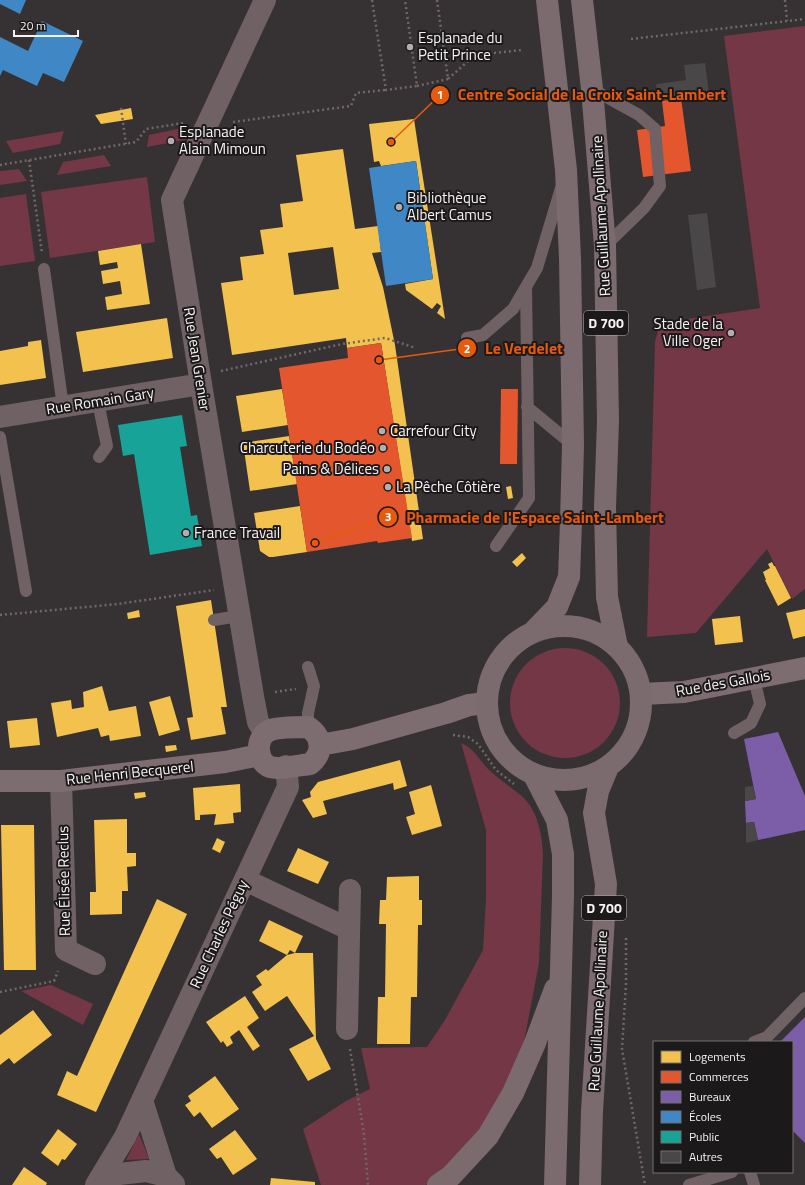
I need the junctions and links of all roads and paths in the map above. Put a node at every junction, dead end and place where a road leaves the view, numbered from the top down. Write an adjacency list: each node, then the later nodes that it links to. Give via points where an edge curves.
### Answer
1 (265, 0): 17 (street, Rue Jean Grenier)
2 (372, 0): 15 (path)
3 (405, 0): 13 (path)
4 (437, 0): 12 (path)
5 (547, 0): 21 (main road, D 700)
6 (582, 0): 14 (main road, Rue Guillaume Apollinaire / D 700)
7 (785, 0): 9 (path)
8 (805, 18): 9 (path)
9 (787, 21): 10 (path)
10 (631, 39)
11 (522, 50): 12 (path, via 475,55)
12 (448, 79): 13 (path)
13 (417, 86): 15 (path)
14 (592, 89): 22 (main road, Rue Guillaume Apollinaire / D 700); 22 (lane, via 639,115 655,130 660,186 644,208)
15 (386, 90): 17 (path, via 356,93 352,106 221,124)
16 (121, 108): 18 (path)
17 (210, 119): 18 (path, via 146,129 136,142); 27 (street, Rue Jean Grenier, via 172,200)
18 (126, 144): 19 (path)
19 (29, 160): 20 (path); 23 (path)
20 (0, 165)
21 (566, 170): 24 (lane, via 538,268); 33 (main road, D 700)
22 (605, 246): 42 (main road, Rue Guillaume Apollinaire / D 700, via 608,420 605,507 607,597)
23 (44, 269): 29 (lane)
24 (526, 288): 25 (lane, via 513,309 483,334); 30 (lane)
25 (467, 338)
26 (416, 348): 27 (path, via 385,338 342,344)
27 (200, 380): 28 (street, Rue Romain Gary); 36 (street, Rue Jean Grenier)
28 (98, 402): 29 (street, Rue Romain Gary); 34 (lane, via 107,446)
29 (63, 407): 31 (street, Rue Romain Gary)
30 (527, 407): 33 (lane); 35 (lane, via 529,498)
31 (0, 417)
32 (0, 437): 37 (lane)
33 (573, 445): 41 (main road, D 700, via 569,577 557,607)
34 (99, 457)
35 (496, 546)
36 (234, 586): 38 (path, via 118,604); 39 (street, Rue Jean Grenier)
37 (26, 591)
38 (0, 615)
39 (239, 616): 40 (lane); 48 (street, Rue Jean Grenier)
40 (214, 620)
41 (532, 633): 42 (main road, via 554,626 577,627 598,634); 49 (main road, via 514,645 499,661 490,681)
42 (617, 647): 47 (main road, via 629,660 637,676)
43 (308, 667): 46 (lane)
44 (805, 668): 45 (main road, Rue des Gallois)
45 (754, 678): 47 (main road, Rue des Gallois, via 684,692); 52 (lane, via 760,704 751,724)
46 (314, 686): 48 (path); 50 (lane, via 308,713)
47 (641, 694): 57 (main road, via 641,715 635,735 624,753)
48 (253, 696): 51 (street, Rue Jean Grenier, via 258,722)
49 (487, 703): 54 (main road, via 469,705 353,739); 59 (main road, via 490,725 500,746)
50 (308, 727): 51 (main road, via 271,730); 54 (main road, via 318,736)
51 (265, 733): 55 (main road, via 259,743)
52 (734, 733)
53 (447, 734): 59 (path, via 468,737 478,744 496,770)
54 (320, 745): 56 (main road, via 318,755 310,764)
55 (260, 755): 56 (main road, via 266,765 272,768); 58 (main road, Rue Henri Becquerel, via 224,762)
56 (286, 766): 61 (street, Rue Charles Péguy, via 288,787)
57 (608, 767): 59 (main road, via 585,778); 80 (main road, Rue Guillaume Apollinaire / D 700, via 598,790 594,813 606,884)
58 (61, 780): 60 (main road, Rue Henri Becquerel); 65 (street, Rue Élisée Reclus)
59 (526, 781): 67 (main road, D 700, via 557,820 563,854)
60 (0, 782)
61 (245, 880): 63 (street); 72 (street, Rue Charles Péguy)
62 (350, 890): 63 (street)
63 (349, 929): 70 (street)
64 (626, 934): 81 (path, via 622,1049)
65 (66, 950): 66 (street, Rue Élisée Reclus); 68 (path, via 54,981)
66 (95, 964)
67 (561, 973): 78 (main road, via 514,1093 488,1136 451,1176); 79 (main road, D 700)
68 (0, 992)
69 (805, 998): 71 (lane, via 767,1037)
70 (347, 1029): 77 (path, via 364,1134)
71 (757, 1041)
72 (142, 1100): 75 (street, Rue Charles Péguy, via 125,1137); 76 (street, Rue Charles Péguy)
73 (729, 1173): 82 (lane)
74 (750, 1173): 83 (lane)
75 (99, 1180): 76 (street, Rue Charles Péguy, via 146,1171)
76 (170, 1180)
77 (368, 1185)
78 (438, 1185)
79 (555, 1185)
80 (590, 1185)
81 (645, 1185)
82 (689, 1185)
83 (754, 1185)

